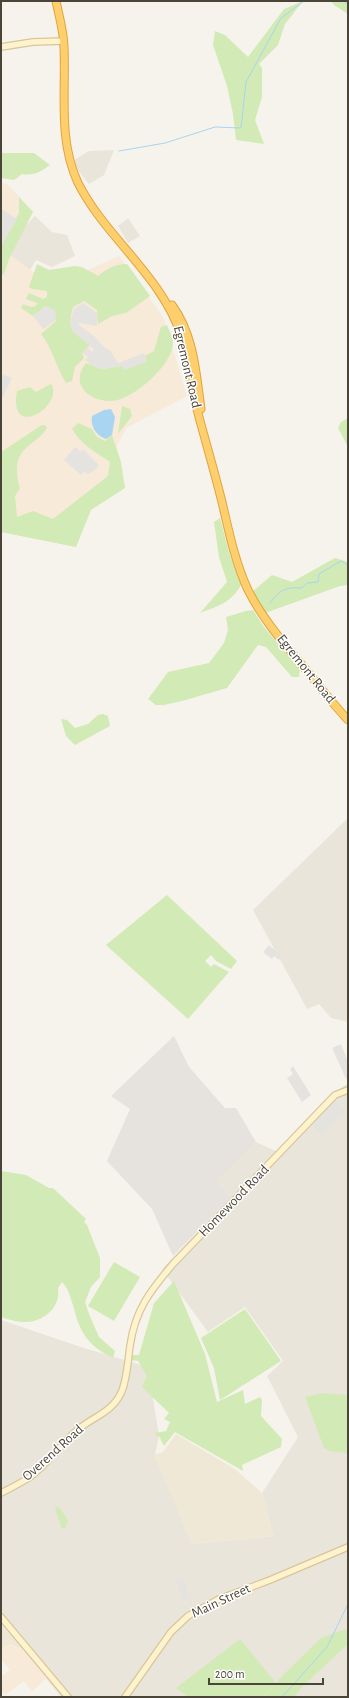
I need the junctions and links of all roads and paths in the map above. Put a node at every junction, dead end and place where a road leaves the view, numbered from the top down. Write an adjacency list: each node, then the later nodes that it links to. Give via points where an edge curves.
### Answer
1 (56, 1): 2 (highway, Egremont Road)
2 (64, 41): 3 (street); 4 (highway, Egremont Road, via 64,118 73,170 92,204 122,245 166,295 178,313 191,344 204,436 233,549 248,588 262,616)
3 (1, 47)
4 (348, 720)
5 (348, 1090): 6 (street, Homewood Road, via 335,1095 173,1264 141,1305)
6 (134, 1324): 7 (street, Overend Road, via 122,1392 116,1403 66,1440 31,1476)
7 (1, 1493)
8 (348, 1547): 11 (street, Main Street, via 219,1599 188,1616 171,1632)
9 (1, 1617): 10 (street)
10 (68, 1697)
11 (125, 1697)

